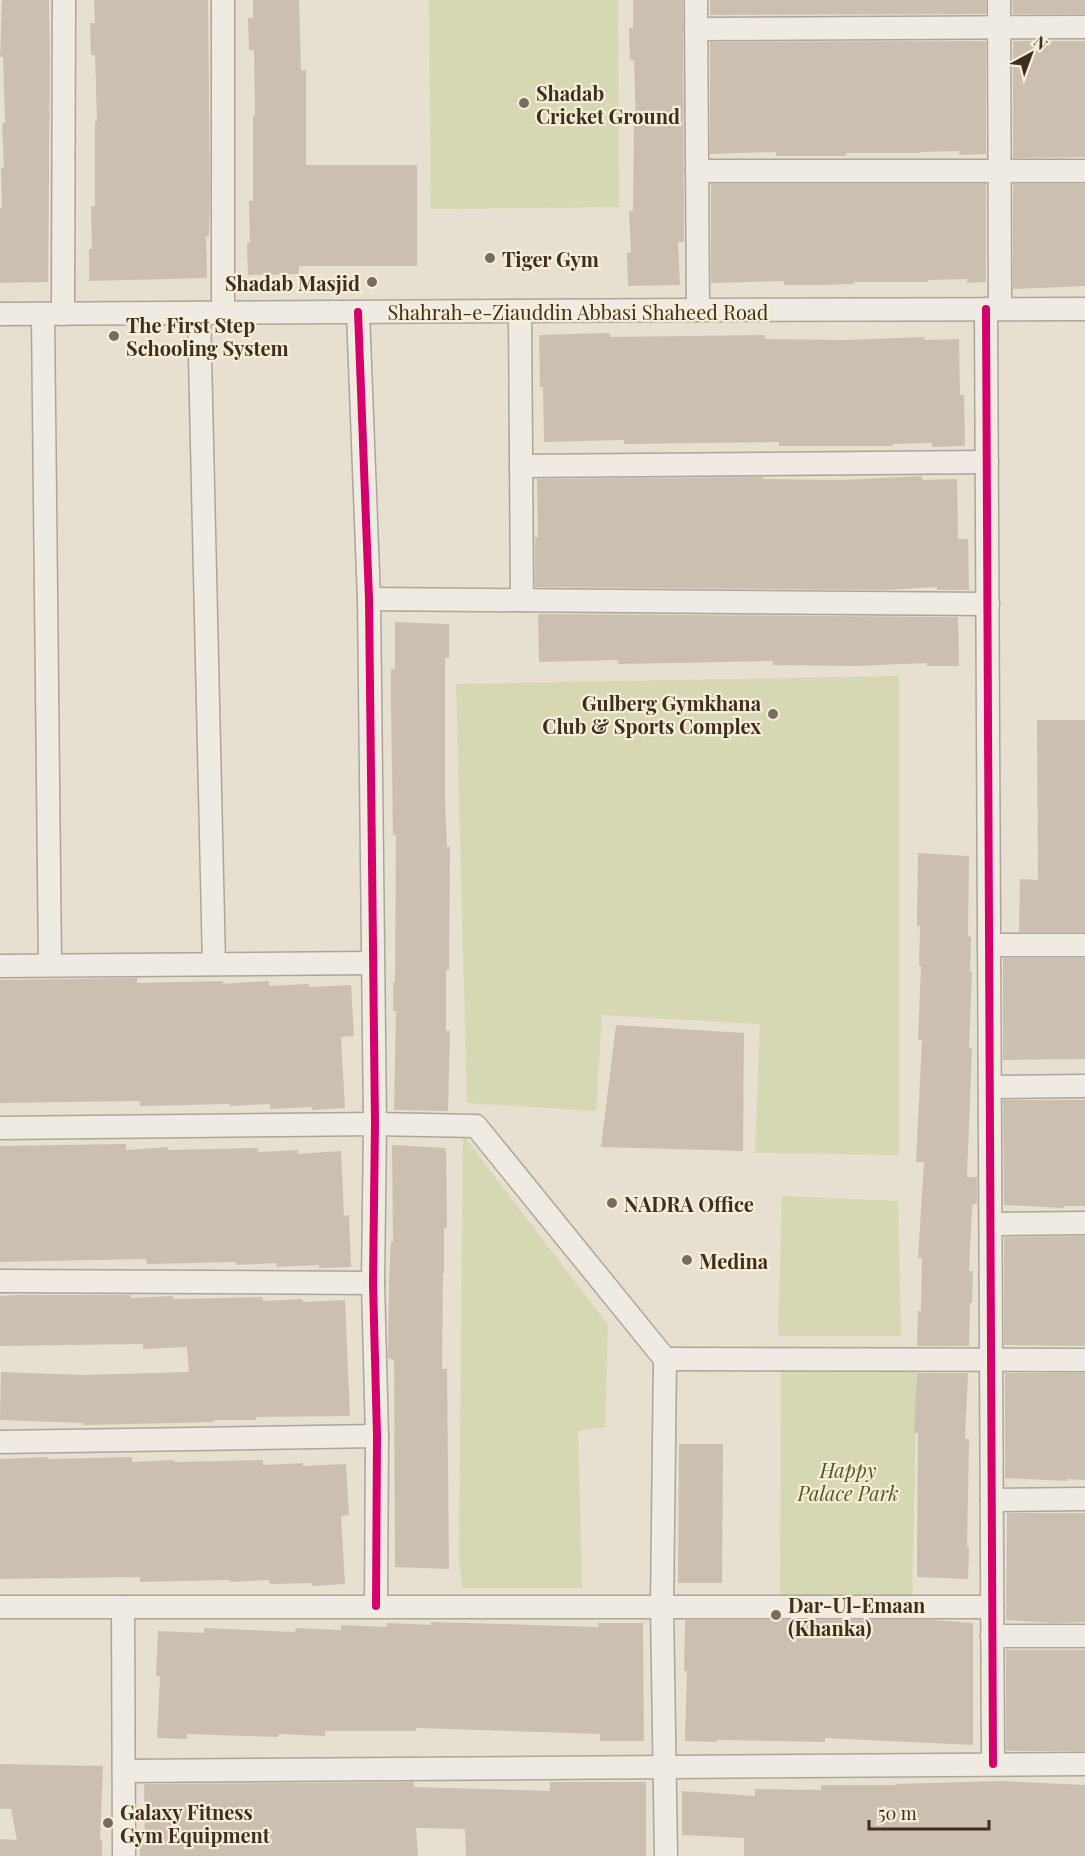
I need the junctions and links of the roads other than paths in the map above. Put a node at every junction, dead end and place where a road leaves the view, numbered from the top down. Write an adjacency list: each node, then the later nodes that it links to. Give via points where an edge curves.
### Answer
1 (64, 0): 19 (street)
2 (223, 0): 17 (street)
3 (696, 0): 7 (street)
4 (999, 0): 5 (street)
5 (998, 27): 6 (street); 7 (street); 9 (street)
6 (1085, 27)
7 (696, 29): 8 (street)
8 (697, 171): 9 (street); 11 (street)
9 (999, 171): 10 (street); 12 (street)
10 (1085, 171)
11 (699, 309): 12 (street, Shahrah-e-Ziauddin Abbasi Shaheed Road); 14 (street, Shahrah-e-Ziauddin Abbasi Shaheed Road)
12 (993, 309): 13 (street, Shahrah-e-Ziauddin Abbasi Shaheed Road); 20 (street)
13 (1085, 309)
14 (520, 311): 15 (street, Shahrah-e-Ziauddin Abbasi Shaheed Road); 21 (street)
15 (358, 312): 17 (street, Shahrah-e-Ziauddin Abbasi Shaheed Road); 22 (street)
16 (199, 313): 17 (street, Shahrah-e-Ziauddin Abbasi Shaheed Road); 19 (street, Shahrah-e-Ziauddin Abbasi Shaheed Road); 28 (street)
17 (223, 313)
18 (0, 314): 19 (street, Shahrah-e-Ziauddin Abbasi Shaheed Road)
19 (53, 314): 29 (street)
20 (987, 462): 21 (street); 24 (street)
21 (521, 466): 23 (street)
22 (369, 599): 23 (street); 27 (street)
23 (522, 600): 24 (street)
24 (988, 604): 25 (street)
25 (989, 945): 26 (street); 32 (street)
26 (1085, 945)
27 (373, 963): 28 (street); 33 (street)
28 (214, 964): 29 (street)
29 (50, 965): 30 (street)
30 (0, 966)
31 (1085, 1086): 32 (street)
32 (990, 1087): 36 (street)
33 (375, 1125): 34 (street); 38 (street); 39 (street, via 476,1126)
34 (0, 1128)
35 (1085, 1223): 36 (street)
36 (991, 1224): 41 (street)
37 (0, 1281): 38 (street)
38 (373, 1283): 42 (street)
39 (665, 1359): 41 (street); 47 (street)
40 (1085, 1360): 41 (street)
41 (991, 1361): 45 (street)
42 (377, 1436): 43 (street); 46 (street)
43 (0, 1442)
44 (1085, 1499): 45 (street)
45 (992, 1500): 50 (street)
46 (376, 1606): 47 (street); 49 (street)
47 (662, 1606): 50 (street); 55 (street)
48 (0, 1607): 49 (street)
49 (123, 1607): 56 (street)
50 (992, 1607): 51 (street)
51 (992, 1636): 52 (street); 53 (street)
52 (1085, 1636)
53 (993, 1764): 54 (street); 55 (street)
54 (1085, 1764)
55 (664, 1766): 56 (street); 58 (street)
56 (125, 1771): 57 (street)
57 (124, 1856)
58 (666, 1856)

